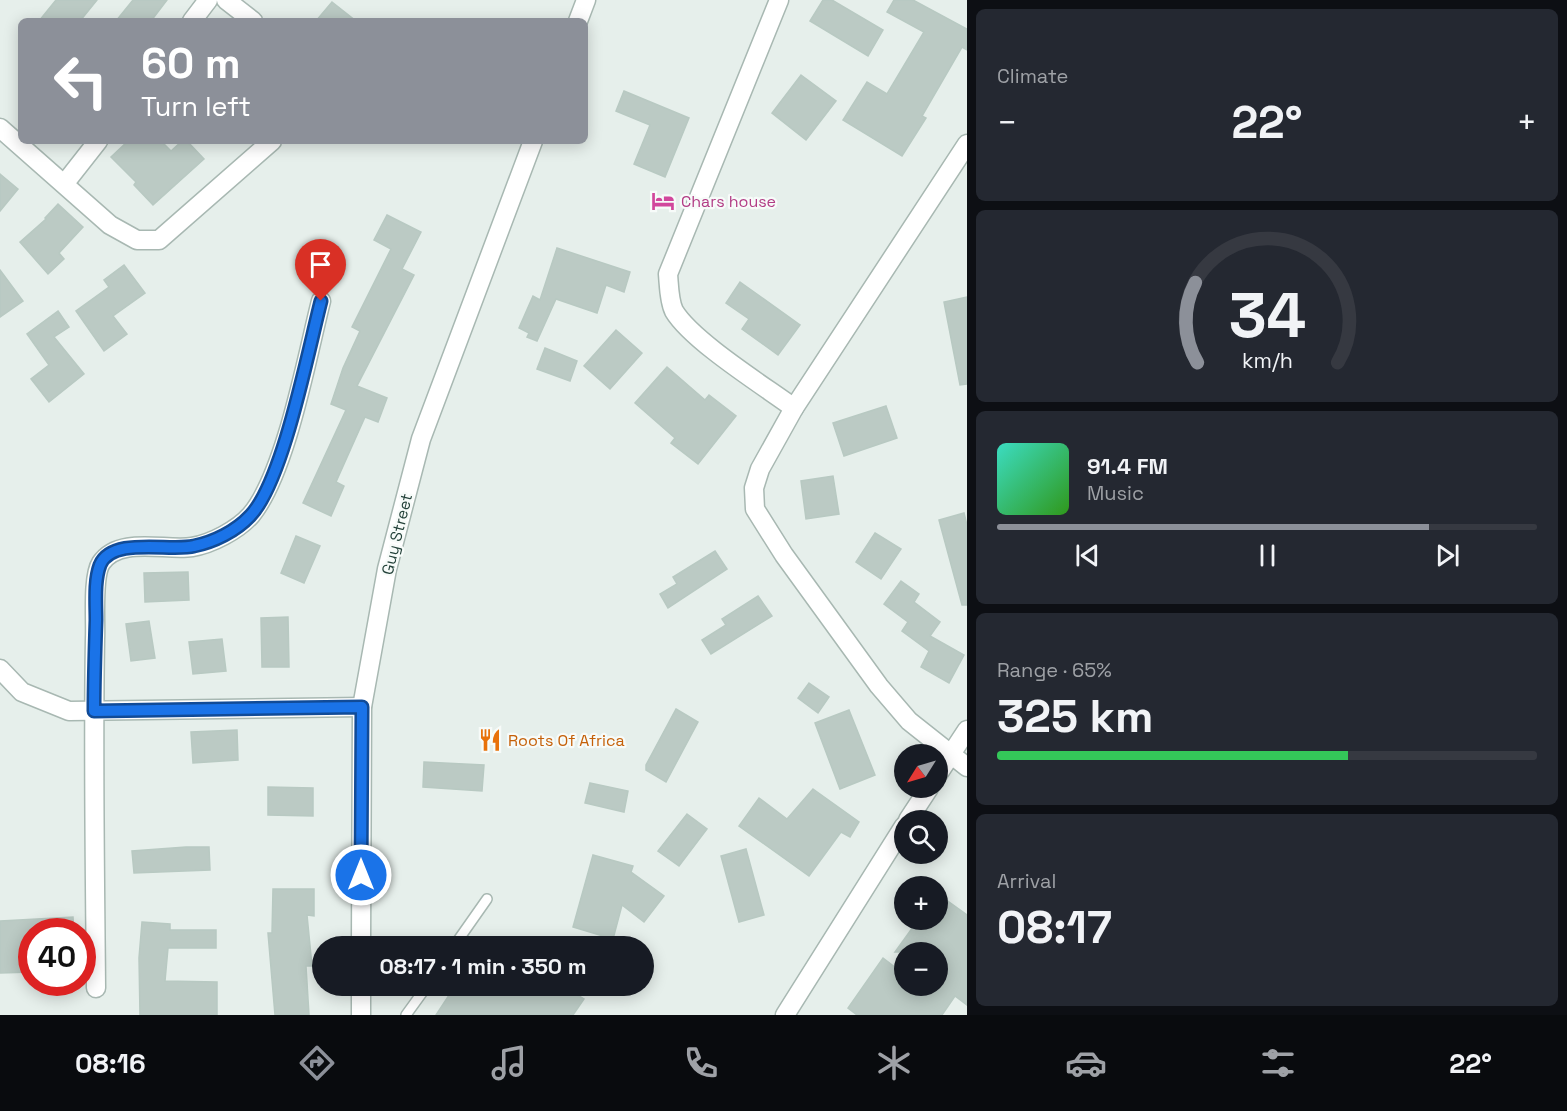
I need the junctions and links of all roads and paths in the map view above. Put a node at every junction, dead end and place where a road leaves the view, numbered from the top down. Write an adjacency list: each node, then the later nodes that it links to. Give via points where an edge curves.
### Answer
1 (208, 0): 5 (street)
2 (226, 0): 6 (street)
3 (586, 0): 7 (street)
4 (779, 0): 17 (street, via 668,274 674,310 689,328)
5 (194, 18)
6 (249, 18)
7 (579, 18)
8 (0, 128): 9 (street)
9 (18, 143)
10 (19, 144): 15 (street)
11 (96, 144): 15 (street)
12 (269, 144): 15 (street, via 159,240 137,240 110,225)
13 (532, 144): 19 (street, Guy Street, via 421,439 387,569)
14 (967, 144): 17 (street)
15 (65, 183)
16 (321, 301): 20 (street, via 271,482 250,516 220,537 192,547 115,551 101,564)
17 (794, 408): 22 (street, via 760,469 754,488 755,509 879,686 909,721)
18 (0, 669): 20 (street, via 22,692 69,711)
19 (362, 707): 20 (street); 27 (street, Guy Street)
20 (94, 711): 26 (street)
21 (967, 730): 22 (street)
22 (949, 756): 23 (street)
23 (967, 767)
24 (894, 842): 33 (street)
25 (487, 898): 28 (lane)
26 (95, 918)
27 (360, 936)
28 (461, 936)
29 (361, 996): 31 (street)
30 (420, 996): 32 (lane)
31 (361, 1015)
32 (406, 1015)
33 (784, 1015)

